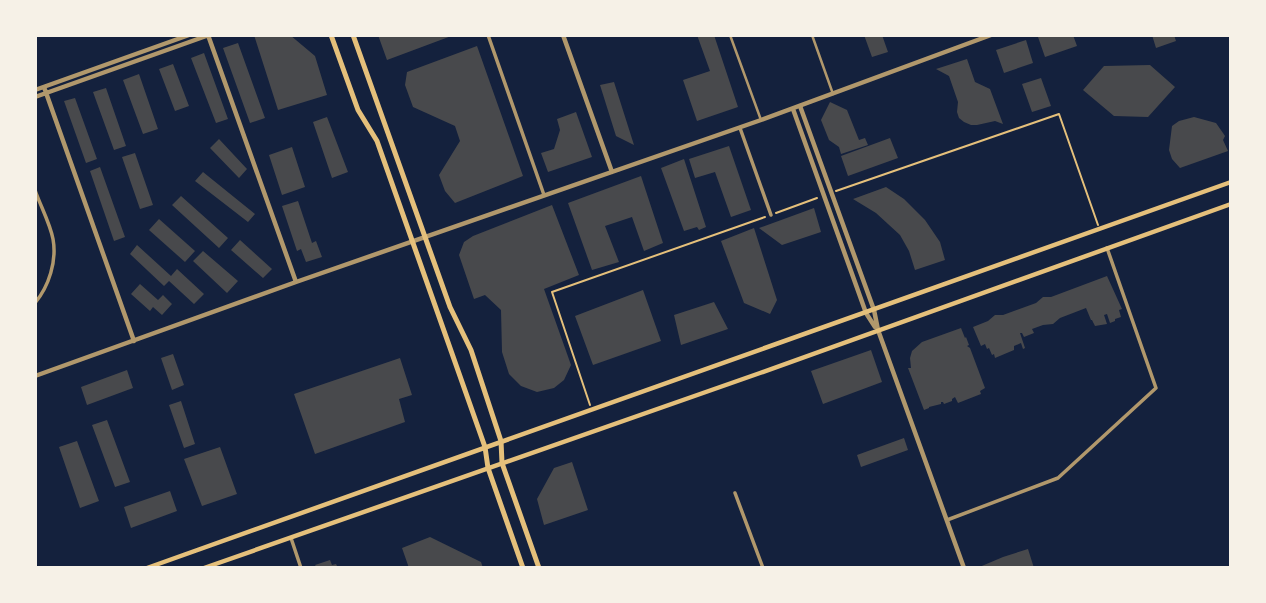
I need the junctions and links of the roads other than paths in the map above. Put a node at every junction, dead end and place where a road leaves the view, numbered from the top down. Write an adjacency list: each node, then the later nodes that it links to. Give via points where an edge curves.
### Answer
1 (189, 35): 11 (street)
2 (209, 35): 11 (street); 27 (street)
3 (331, 35): 25 (main road, via 358,110 377,141)
4 (353, 35): 24 (main road)
5 (488, 35): 21 (street)
6 (563, 35): 18 (street)
7 (730, 35): 16 (street)
8 (812, 35): 12 (street)
9 (991, 35): 12 (street)
10 (35, 90): 11 (street)
11 (45, 90): 13 (street); 32 (street)
12 (833, 94): 14 (street)
13 (35, 97)
14 (800, 106): 15 (street); 29 (street)
15 (793, 109): 16 (street); 30 (street)
16 (761, 120): 17 (street)
17 (740, 128): 18 (street); 23 (street)
18 (612, 172): 21 (street)
19 (1231, 183): 29 (main road)
20 (35, 190): 28 (street, via 53,239 53,264 44,292)
21 (544, 195): 24 (street)
22 (1231, 204): 26 (main road)
23 (771, 215)
24 (424, 237): 25 (street); 34 (main road, via 471,350)
25 (413, 242): 27 (street); 35 (main road)
26 (1107, 248): 31 (main road); 39 (street, via 1156,388 1058,478)
27 (296, 282): 32 (street)
28 (35, 303)
29 (874, 310): 30 (main road); 31 (street)
30 (866, 313): 31 (street); 34 (main road)
31 (878, 330): 36 (main road); 39 (street)
32 (134, 341): 33 (street)
33 (35, 376)
34 (501, 441): 35 (main road); 36 (main road)
35 (485, 447): 37 (main road); 41 (main road)
36 (502, 463): 37 (main road); 45 (main road)
37 (488, 468): 40 (main road); 44 (main road)
38 (735, 493): 46 (street)
39 (947, 520): 47 (street)
40 (290, 538): 42 (main road); 43 (street)
41 (147, 568)
42 (204, 568)
43 (301, 568)
44 (523, 568)
45 (539, 568)
46 (763, 568)
47 (964, 568)

